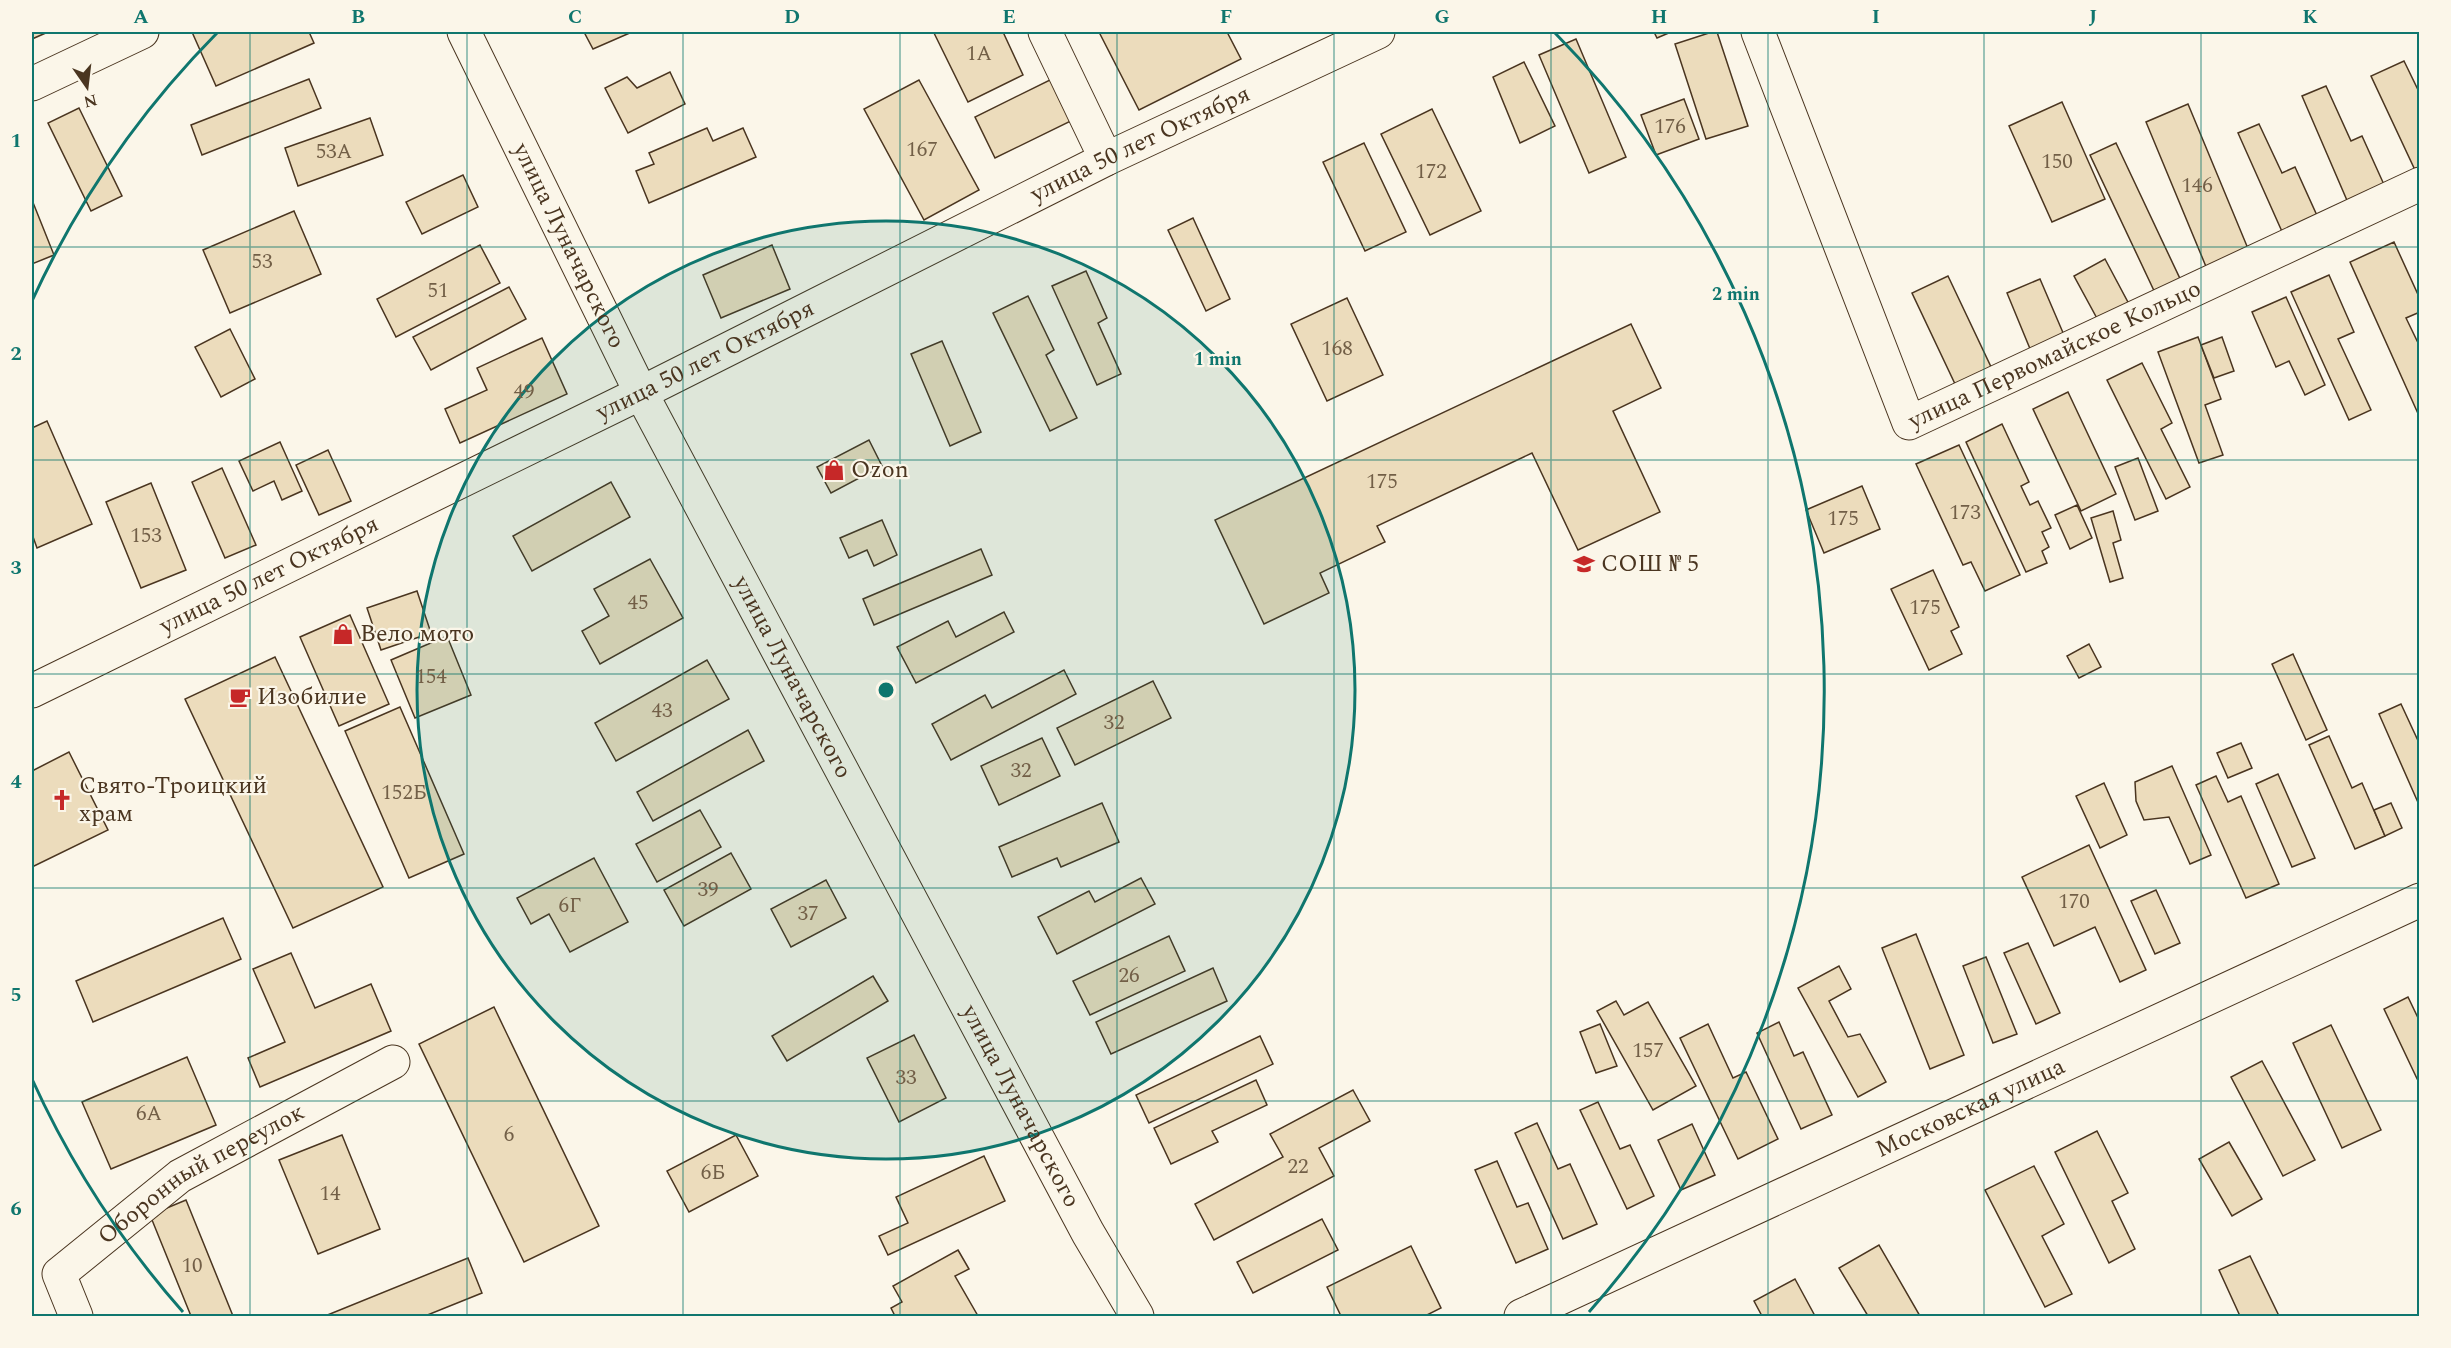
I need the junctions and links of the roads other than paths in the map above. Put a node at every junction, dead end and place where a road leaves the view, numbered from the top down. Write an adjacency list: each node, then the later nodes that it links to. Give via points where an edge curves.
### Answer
1 (142, 32): 6 (street)
2 (464, 32): 9 (street, улица Луначарского)
3 (1045, 32): 7 (street)
4 (1378, 32): 7 (street, улица 50 лет Октября)
5 (1758, 32): 8 (street, улица Первомайское Кольцо, via 1909,423)
6 (32, 84)
7 (1106, 159): 9 (street, улица 50 лет Октября)
8 (2420, 184)
9 (641, 393): 10 (street, улица 50 лет Октября); 14 (street, улица Луначарского, via 1088,1233)
10 (32, 691)
11 (2420, 900): 15 (street, Московская улица)
12 (393, 1062): 13 (street, Оборонный переулок, via 180,1176 59,1274)
13 (76, 1317)
14 (1137, 1317)
15 (1521, 1317)

